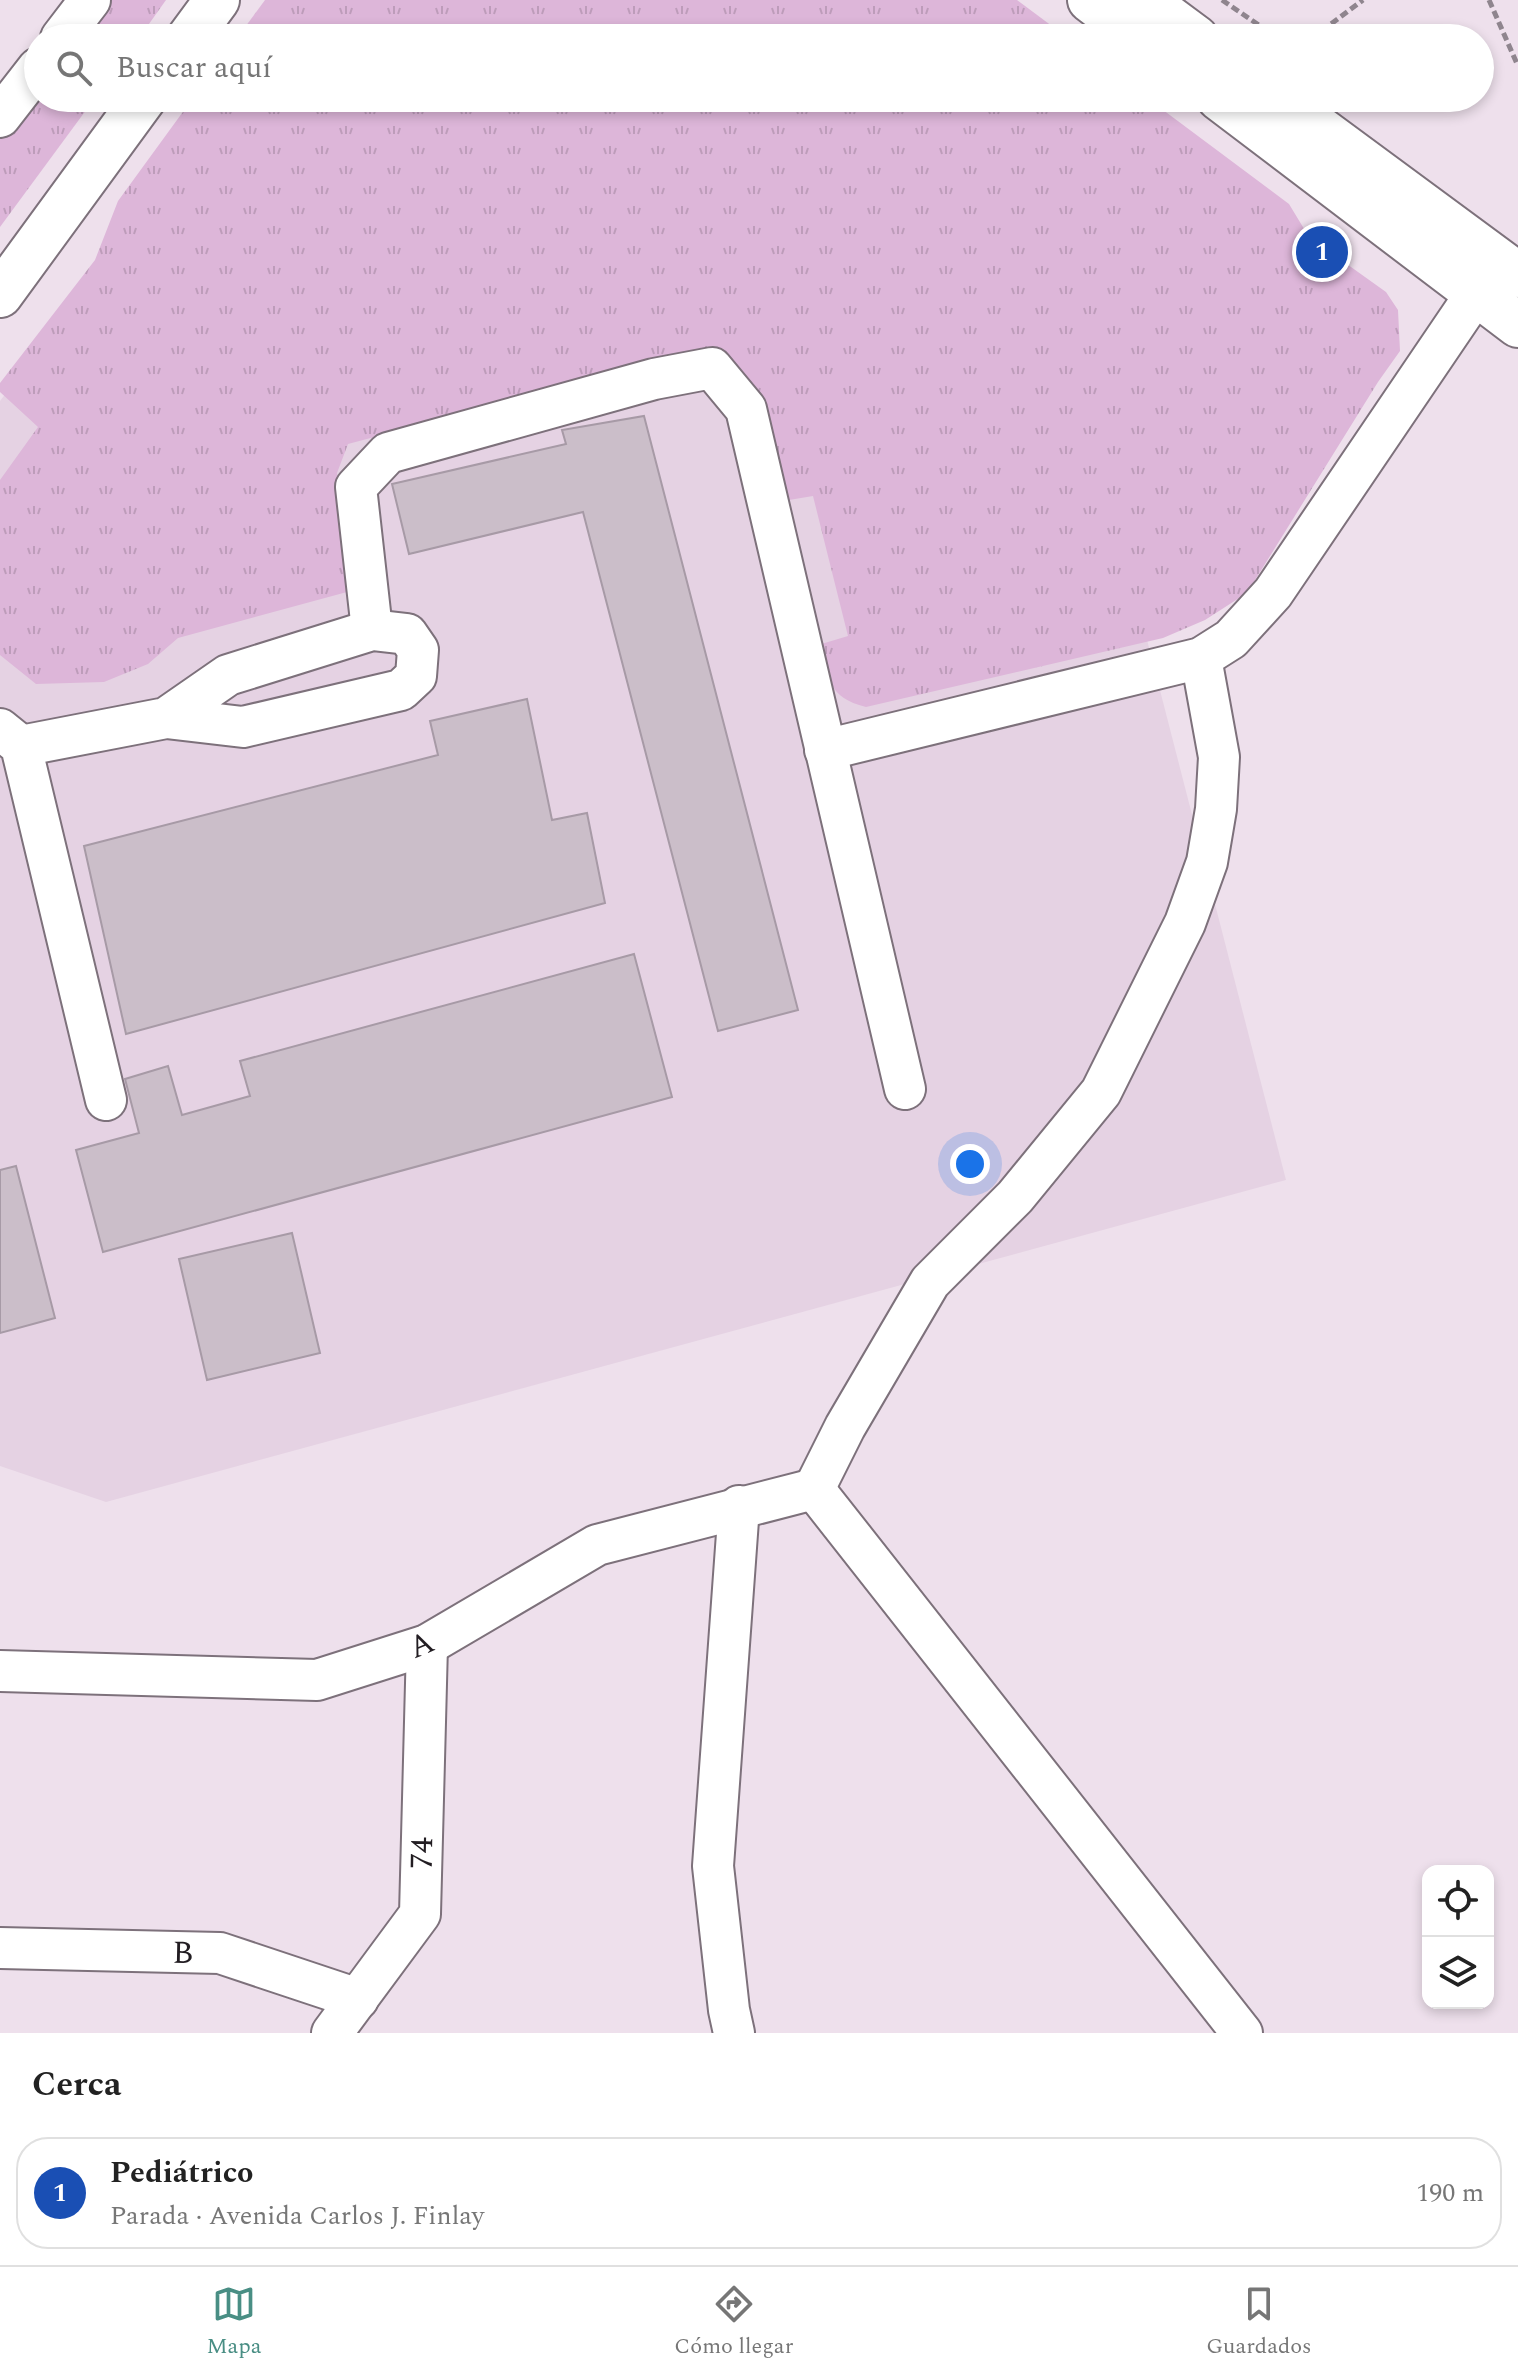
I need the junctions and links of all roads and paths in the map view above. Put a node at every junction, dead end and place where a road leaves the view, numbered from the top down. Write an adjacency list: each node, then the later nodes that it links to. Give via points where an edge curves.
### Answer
1 (90, 0): 8 (street)
2 (217, 0): 9 (main road)
3 (1090, 0): 10 (main road)
4 (1145, 0): 11 (main road)
5 (1222, 0): 12 (path)
6 (1363, 0): 13 (path)
7 (1489, 0): 14 (path)
8 (72, 24)
9 (199, 24)
10 (1122, 24)
11 (1177, 24)
12 (1257, 24)
13 (1331, 24)
14 (1518, 66)
15 (24, 86): 19 (street)
16 (134, 112): 21 (main road)
17 (1241, 112): 20 (main road)
18 (1295, 112): 20 (main road)
19 (0, 117)
20 (1498, 276): 22 (main road); 24 (street, via 1273,593 1231,639)
21 (0, 295)
22 (1518, 325)
23 (372, 630): 25 (street, via 228,675); 25 (street, via 407,634 418,650 416,676 401,690 243,727); 27 (street, via 356,487 388,453 654,379 712,368 746,409)
24 (1201, 658): 27 (street); 30 (street, via 1219,757 1217,796 1207,862 1185,923 1101,1092 1015,1197 930,1282)
25 (166, 718): 26 (street)
26 (10, 737): 29 (street)
27 (825, 750): 28 (street)
28 (905, 1089)
29 (106, 1100)
30 (814, 1489): 31 (street, A); 38 (street)
31 (739, 1506): 32 (street, A, via 597,1545); 37 (street, via 713,1866)
32 (427, 1645): 33 (street, A, via 317,1680); 35 (street, 74, via 420,1914)
33 (0, 1671)
34 (0, 1948): 35 (street, B, via 220,1953)
35 (358, 1999): 36 (street, 74)
36 (332, 2033)
37 (734, 2033)
38 (1242, 2033)

